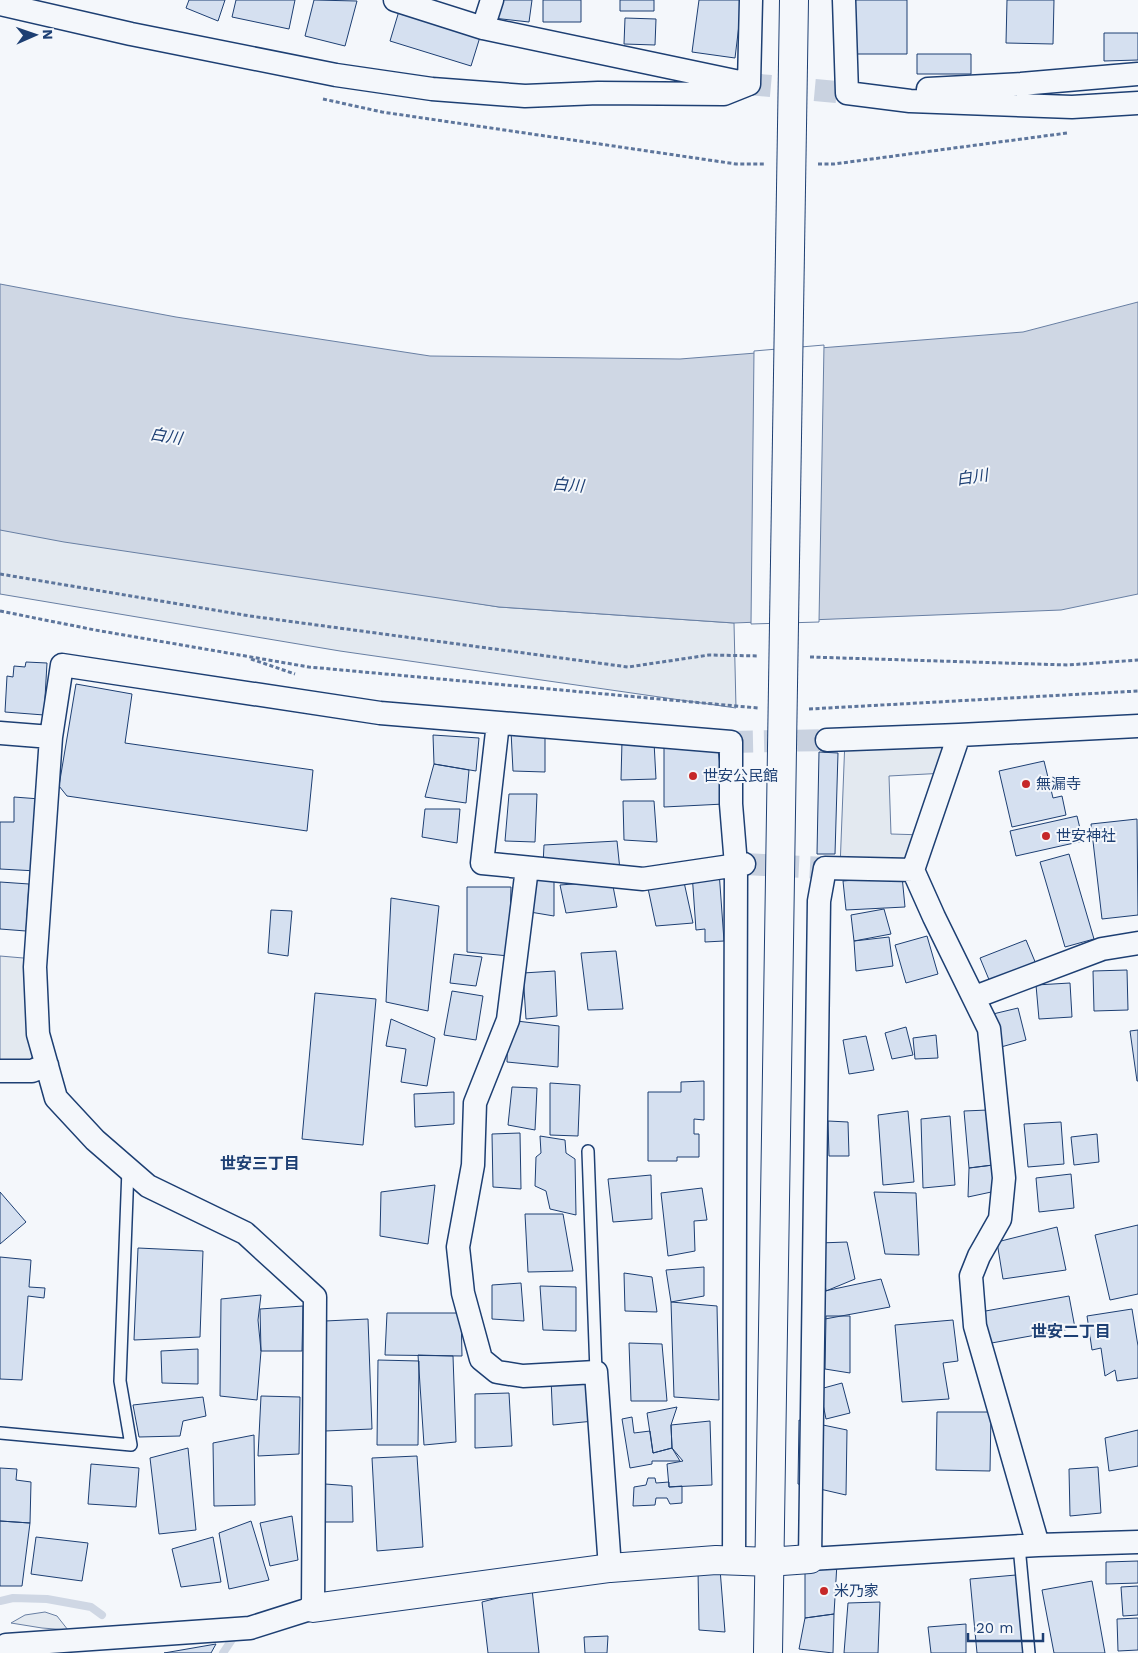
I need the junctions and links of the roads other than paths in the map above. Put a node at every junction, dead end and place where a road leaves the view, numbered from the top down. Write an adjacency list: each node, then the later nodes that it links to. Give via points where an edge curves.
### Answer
1 (395, 0): 7 (street)
2 (492, 0): 7 (street)
3 (751, 0): 9 (street)
4 (794, 0): 33 (street, bridge)
5 (844, 0): 10 (street)
6 (0, 4): 9 (street, via 326,74 432,89 524,96 724,94)
7 (483, 28): 9 (street)
8 (1138, 74): 10 (street)
9 (749, 84)
10 (847, 93): 11 (street, via 910,101 1072,108)
11 (1138, 103)
12 (498, 724): 16 (street, via 380,714 62,665); 18 (street, via 730,742 732,804); 19 (street, via 482,863)
13 (1138, 726): 15 (street)
14 (0, 733): 16 (street)
15 (959, 735): 17 (street); 20 (street)
16 (51, 737): 23 (street, via 35,967 38,1034)
17 (827, 740)
18 (740, 864): 19 (street, via 643,879); 32 (street)
19 (527, 868): 27 (street, via 508,1020 475,1103 473,1165 458,1247 462,1293 481,1359 497,1372 523,1376)
20 (913, 870): 22 (street); 31 (street, via 825,868 819,901)
21 (1138, 943): 22 (street, via 1102,948)
22 (975, 997): 30 (street, via 990,1029 1004,1178 1000,1219 971,1276 975,1326)
23 (47, 1065): 24 (street, via 32,1071); 26 (street, via 56,1098 95,1140)
24 (0, 1070)
25 (588, 1151): 27 (lane)
26 (128, 1169): 28 (lane, via 120,1381 130,1445); 35 (street, via 148,1186 245,1234 315,1297)
27 (596, 1372): 34 (street)
28 (0, 1433)
29 (1138, 1542): 30 (street)
30 (1028, 1545): 31 (street); 38 (lane)
31 (810, 1559): 33 (street)
32 (734, 1562): 33 (street); 34 (street, via 716,1560)
33 (768, 1562): 37 (street)
34 (610, 1568): 35 (street)
35 (312, 1608): 36 (street, via 250,1628)
36 (8, 1647)
37 (768, 1653)
38 (1029, 1653)

